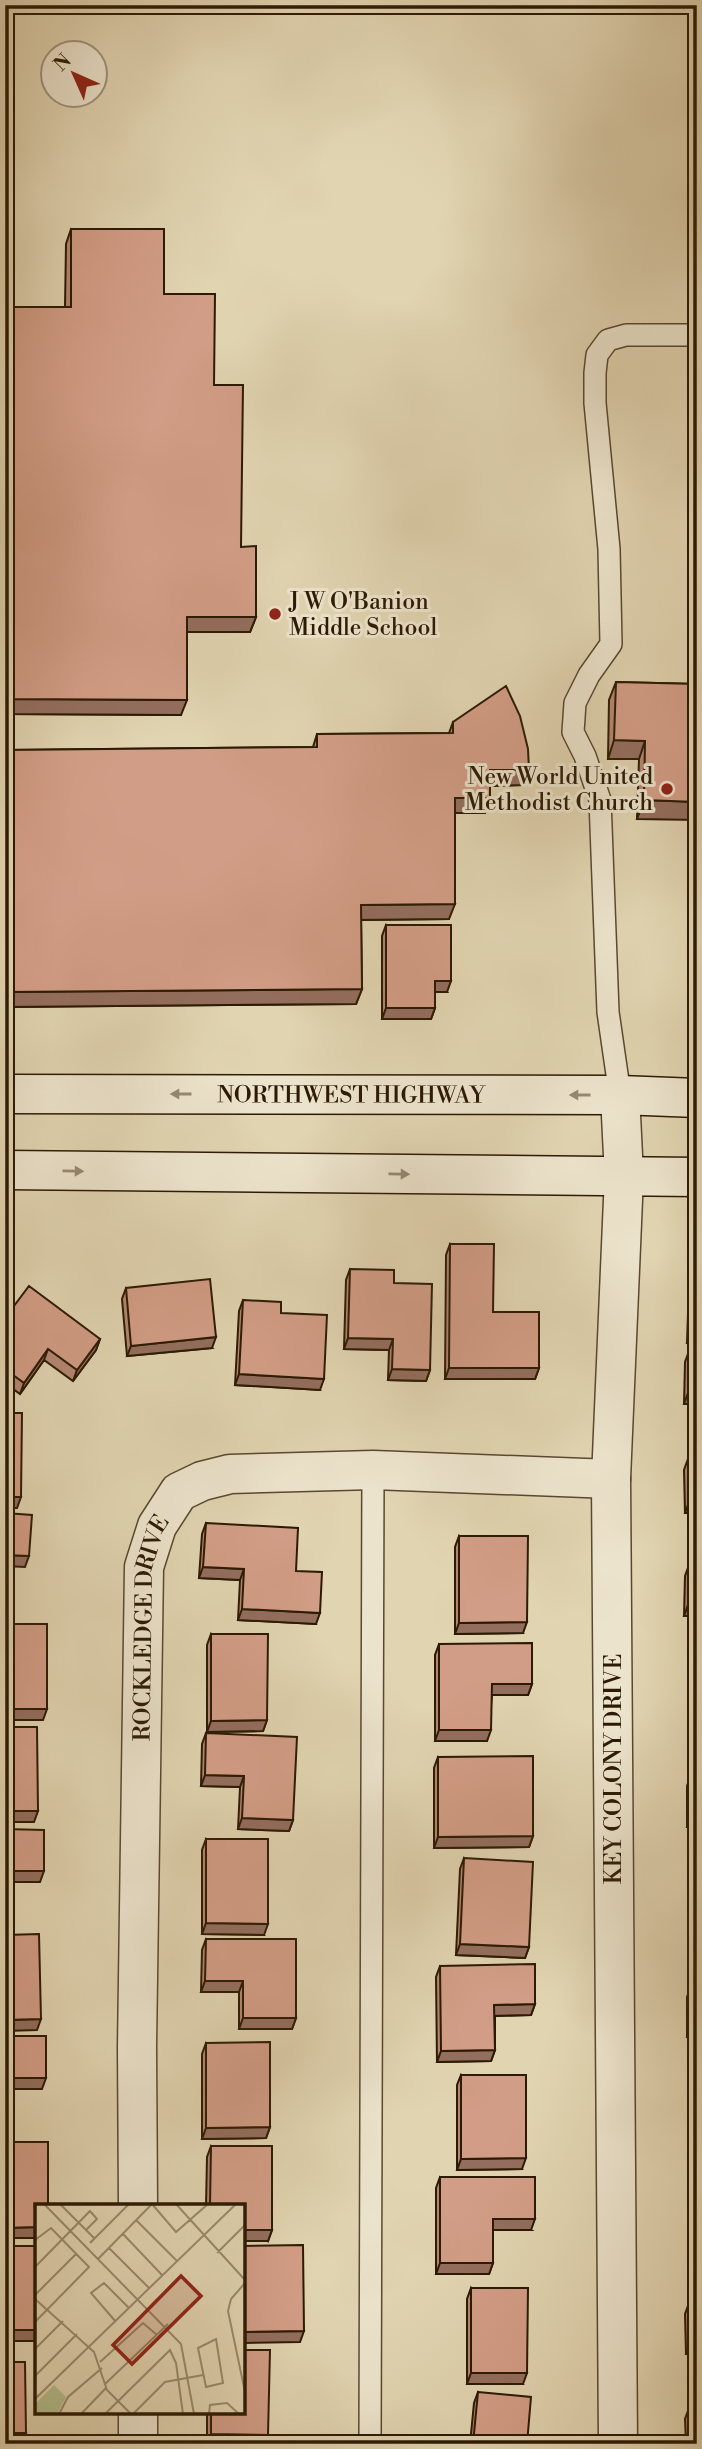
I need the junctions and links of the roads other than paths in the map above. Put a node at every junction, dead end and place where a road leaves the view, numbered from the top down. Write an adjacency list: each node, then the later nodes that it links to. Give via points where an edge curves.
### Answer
1 (697, 335): 3 (lane, via 626,335 608,340 597,355 595,373 609,549 611,644 575,703 573,732 600,800 608,1012)
2 (5, 1094): 3 (street, NORTHWEST HIGHWAY, one-way to 2)
3 (620, 1095): 4 (street, NORTHWEST HIGHWAY); 6 (street, KEY COLONY DRIVE)
4 (697, 1098)
5 (5, 1170): 6 (street, one-way to 6)
6 (624, 1176): 7 (street); 9 (street, KEY COLONY DRIVE)
7 (697, 1177)
8 (373, 1470): 9 (street, ROCKLEDGE DRIVE); 10 (street, ROCKLEDGE DRIVE, via 230,1474 202,1482 179,1492 158,1526 144,1567); 13 (lane)
9 (611, 1479): 14 (street, KEY COLONY DRIVE)
10 (138, 2204)
11 (138, 2414): 12 (street)
12 (138, 2444)
13 (370, 2444)
14 (618, 2444)

